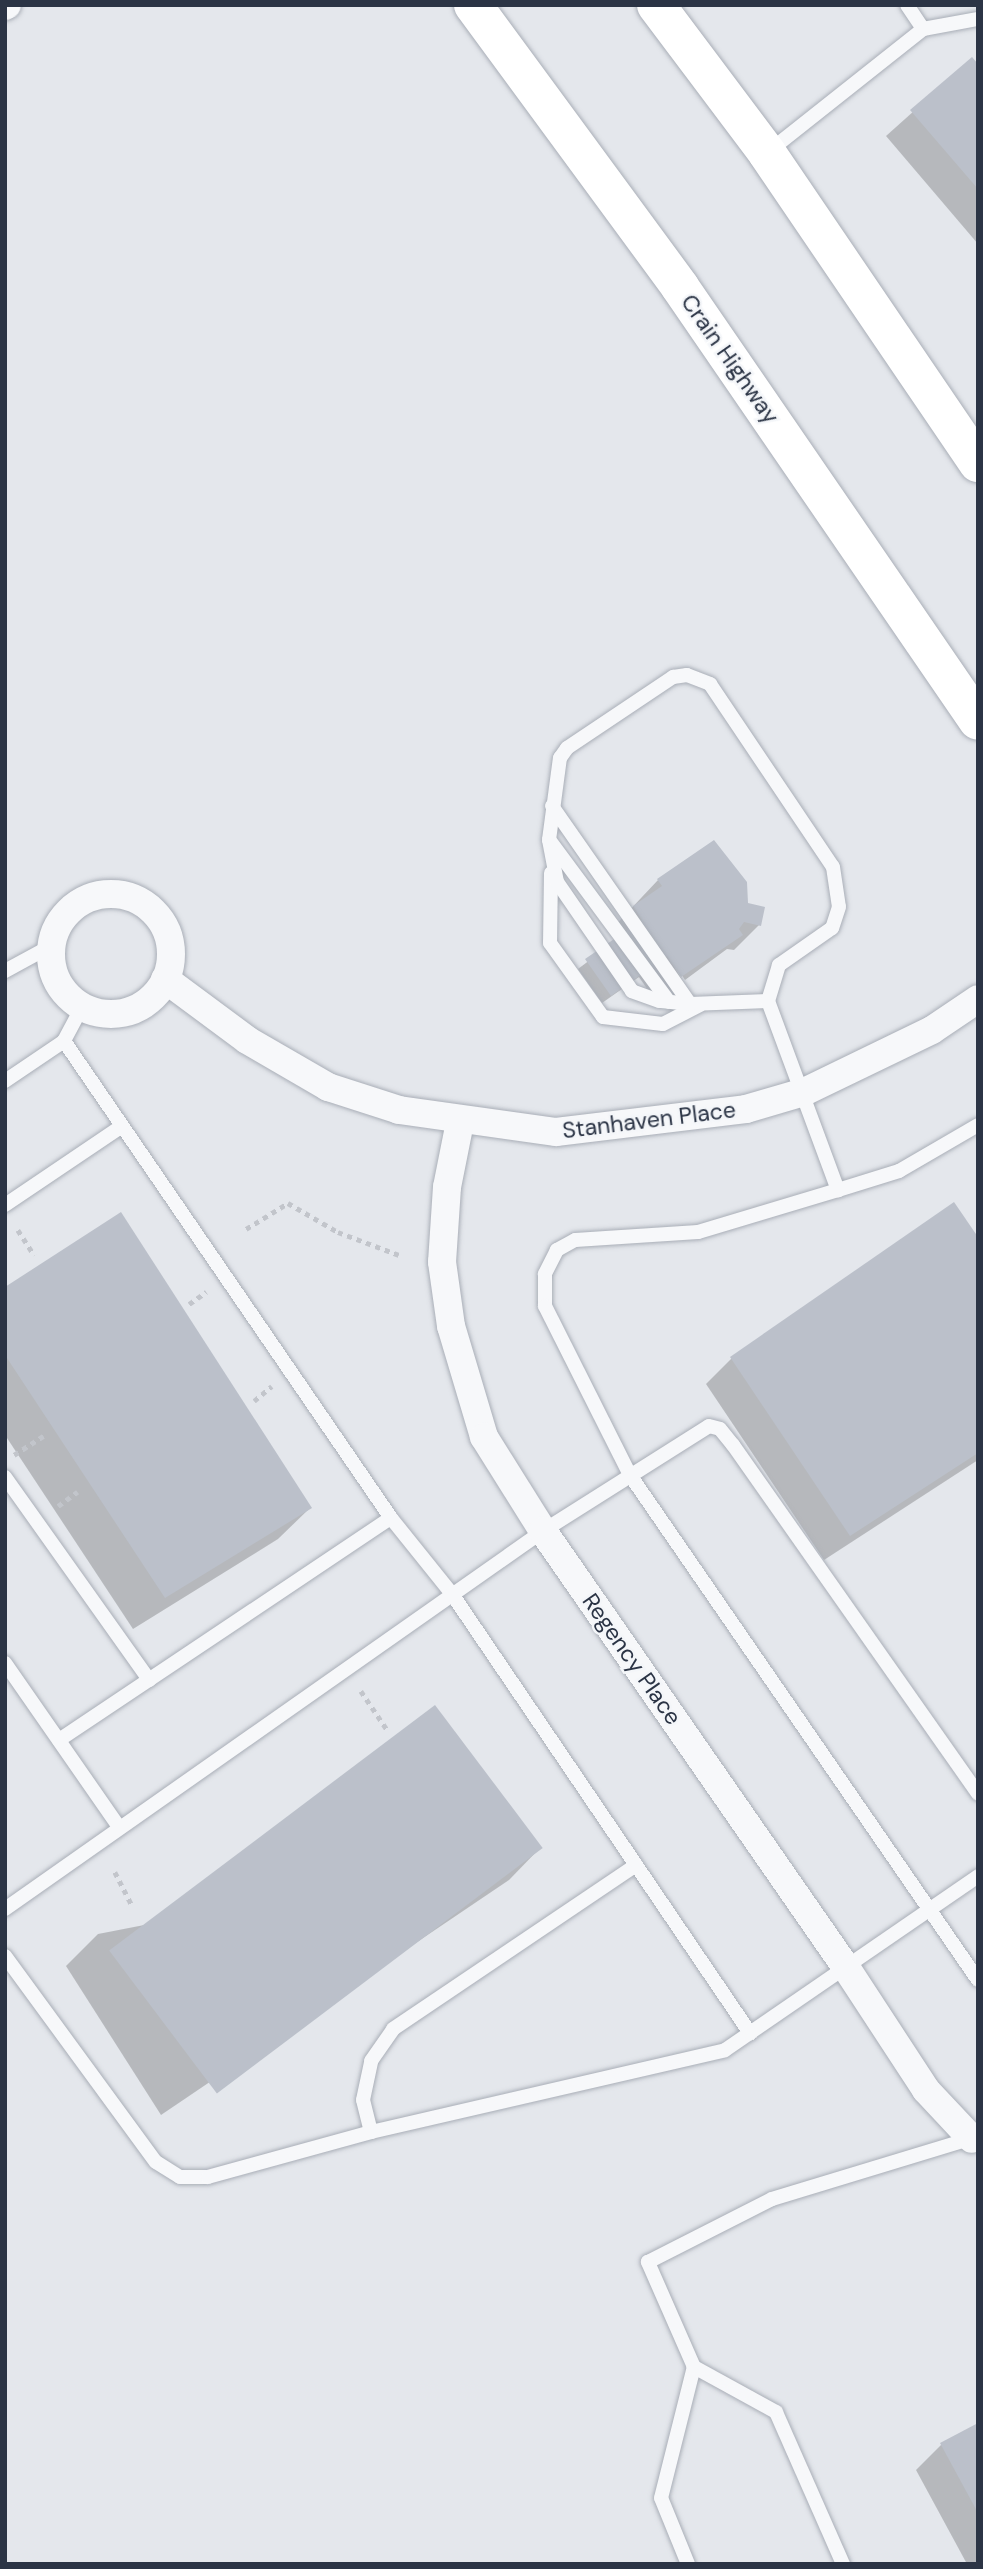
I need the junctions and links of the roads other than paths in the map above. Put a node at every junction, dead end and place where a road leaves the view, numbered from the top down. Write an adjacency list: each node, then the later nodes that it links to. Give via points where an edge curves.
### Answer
1 (473, 5): 8 (highway, Crain Highway, via 680,287)
2 (656, 5): 6 (highway)
3 (907, 5): 5 (lane)
4 (978, 19): 5 (lane)
5 (923, 29): 6 (lane)
6 (767, 153): 7 (highway)
7 (978, 463)
8 (978, 720)
9 (552, 806): 10 (lane); 16 (lane, via 556,771 567,748 673,677 687,675 709,684 834,866 839,885 839,907 832,928 779,965); 18 (lane)
10 (549, 840): 11 (lane); 17 (lane)
11 (551, 861): 17 (lane, via 557,882 632,991); 18 (lane, via 550,943 603,1017 663,1024)
12 (51, 946): 13 (lane); 14 (street, via 64,918 87,899 127,896 160,920 169,939); 19 (street, via 57,982)
13 (5, 971)
14 (165, 979): 19 (street, via 155,996 120,1014); 23 (street, Stanhaven Place, via 247,1040 328,1087 399,1110)
15 (978, 999): 22 (street, Stanhaven Place, via 932,1030)
16 (768, 1001): 18 (lane); 22 (lane)
17 (669, 1002): 18 (lane)
18 (697, 1003)
19 (82, 1007): 20 (lane)
20 (64, 1041): 21 (lane); 25 (lane)
21 (5, 1081)
22 (804, 1092): 23 (street, Stanhaven Place, via 746,1108 556,1132); 26 (lane)
23 (460, 1122): 31 (street, Regency Place, via 447,1187 442,1262 451,1326 484,1437)
24 (978, 1125): 26 (lane, via 899,1171)
25 (122, 1126): 27 (lane); 30 (lane)
26 (838, 1190): 28 (lane, via 698,1232 575,1240 558,1250 545,1274 545,1306)
27 (5, 1205)
28 (630, 1475): 31 (lane); 36 (lane, via 709,1426 720,1429); 40 (lane)
29 (5, 1477): 34 (lane)
30 (391, 1518): 32 (lane); 34 (lane)
31 (543, 1531): 32 (lane); 43 (street, Regency Place)
32 (452, 1594): 37 (lane); 38 (lane)
33 (5, 1663): 35 (lane)
34 (149, 1680): 35 (lane)
35 (59, 1740): 37 (lane)
36 (978, 1794)
37 (120, 1827): 41 (lane)
38 (636, 1866): 45 (lane); 46 (lane, via 393,2029 371,2061 363,2100)
39 (978, 1876): 40 (lane)
40 (929, 1908): 43 (lane); 44 (lane)
41 (5, 1909)
42 (5, 1956): 46 (lane, via 156,2162 180,2177 208,2177)
43 (845, 1966): 45 (lane); 47 (street, Regency Place, via 926,2090)
44 (978, 1980)
45 (750, 2033): 46 (lane, via 725,2050)
46 (371, 2132)
47 (975, 2138): 48 (lane, via 772,2199 648,2262)
48 (694, 2367): 49 (lane, via 661,2498); 50 (lane, via 776,2412)
49 (688, 2564)
50 (843, 2564)

